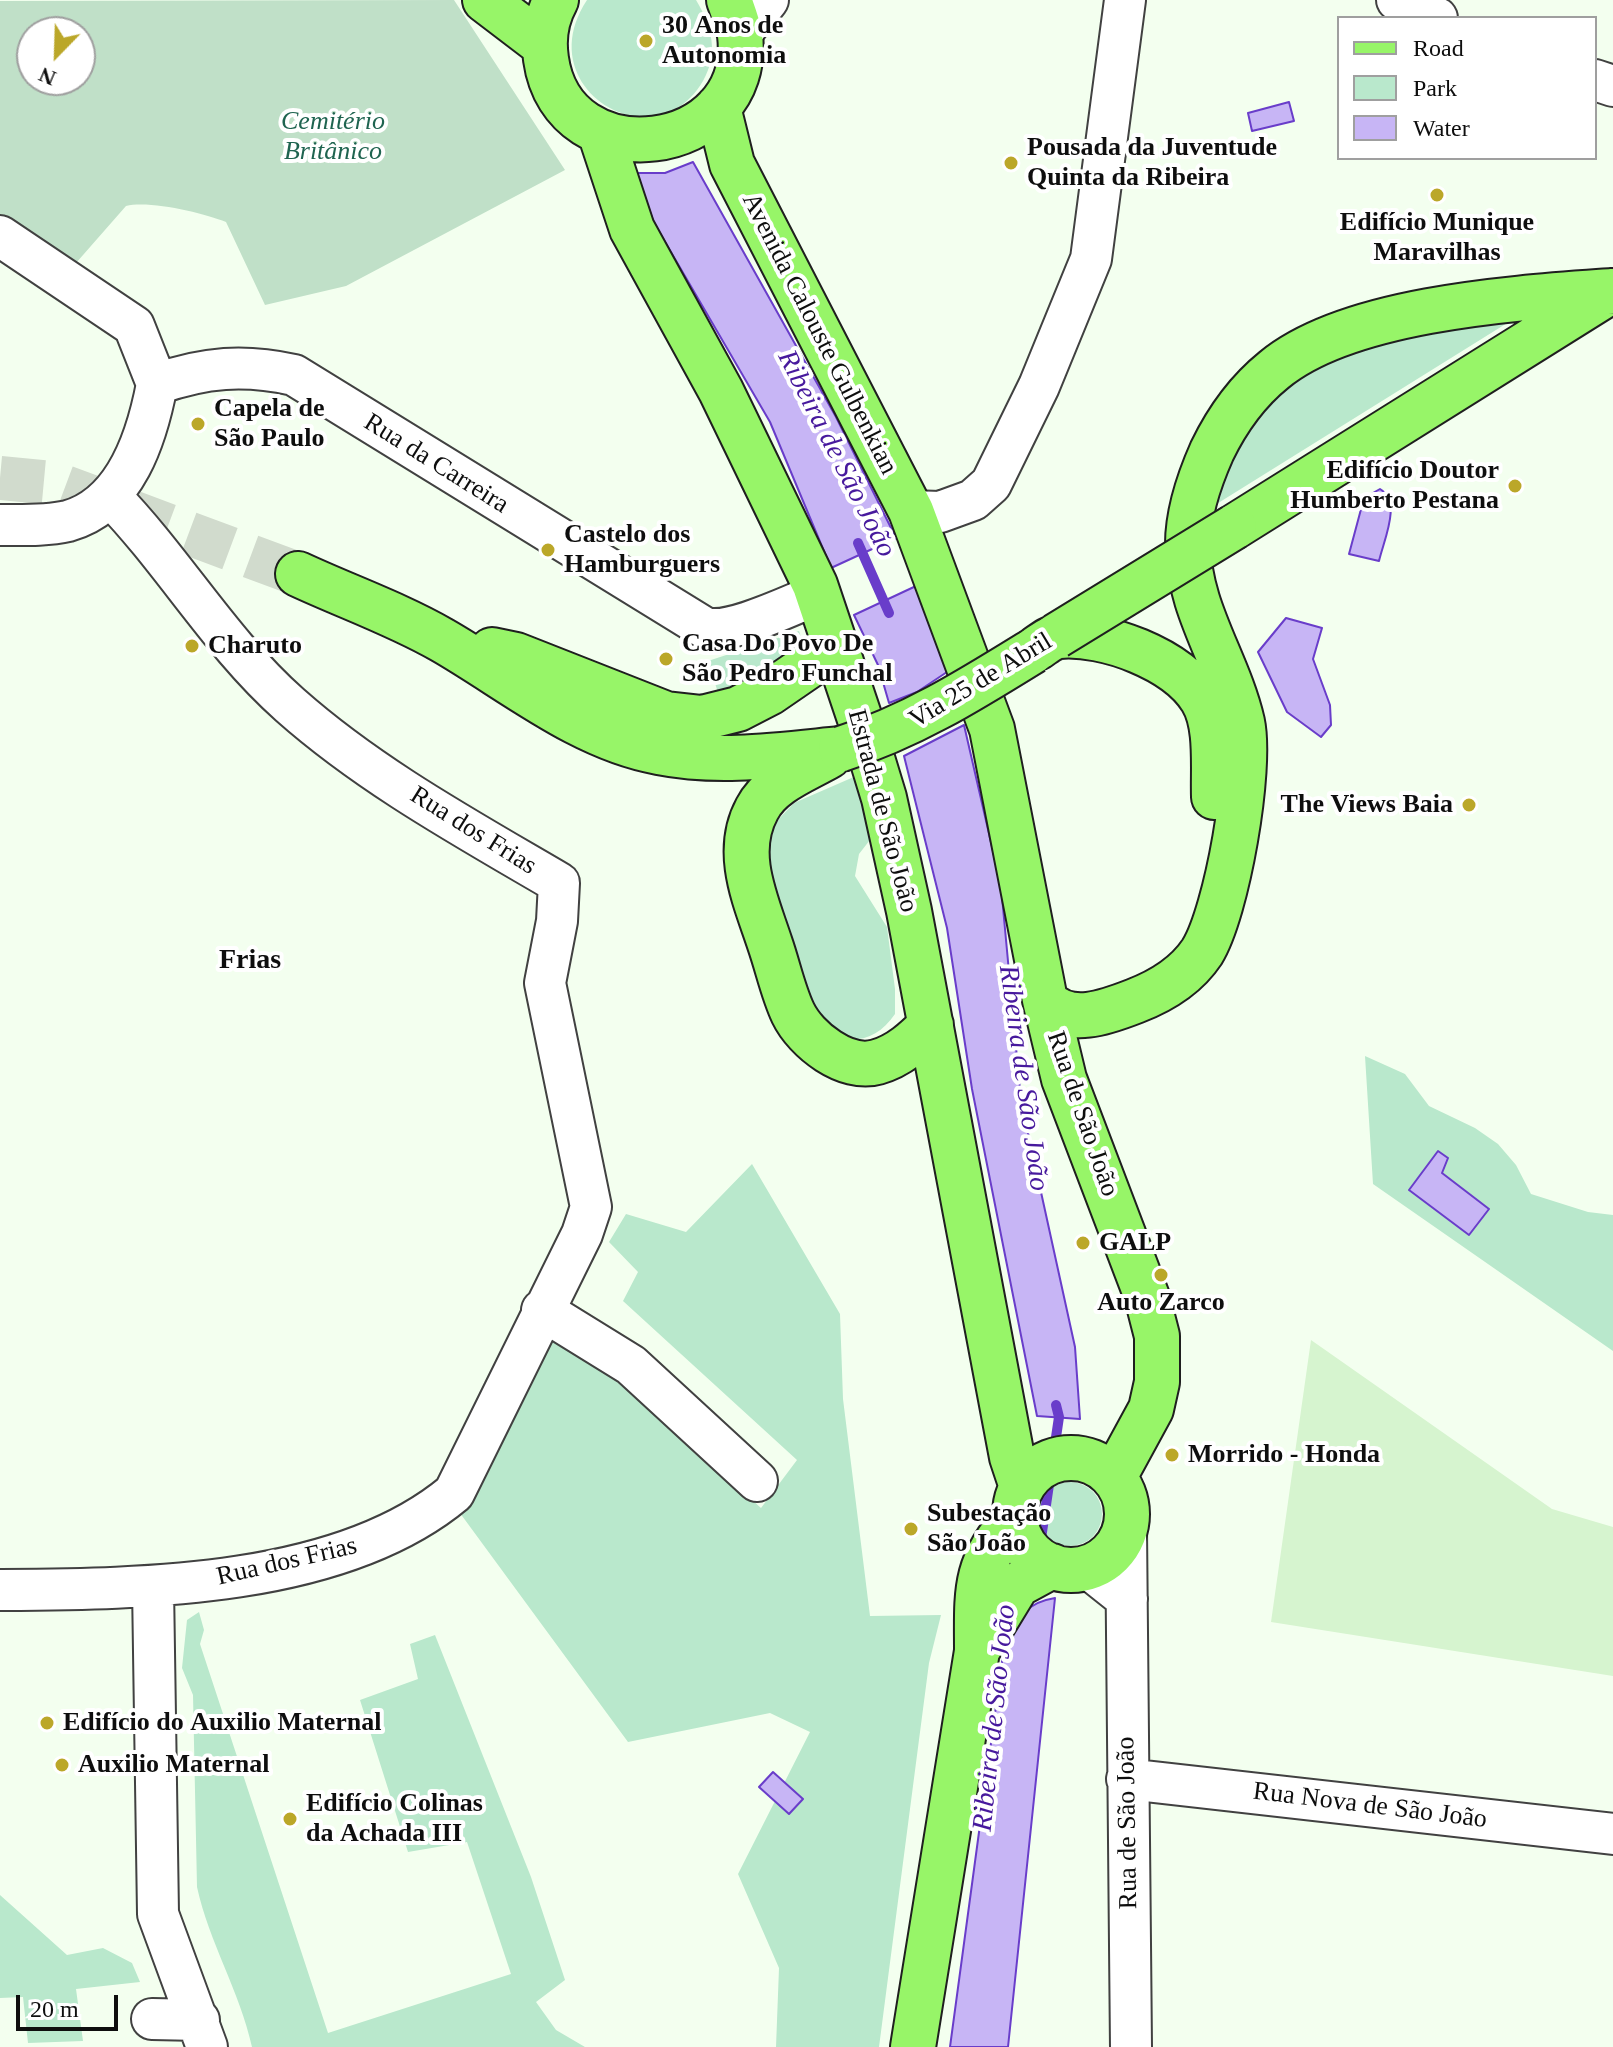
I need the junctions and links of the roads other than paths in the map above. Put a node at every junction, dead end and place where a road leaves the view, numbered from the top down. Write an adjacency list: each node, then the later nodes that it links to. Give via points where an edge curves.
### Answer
1 (485, 0): 7 (main road)
2 (768, 0): 6 (street)
3 (1125, 0): 14 (street, via 1091,259 1039,386 991,484 973,500 940,512)
4 (1397, 0): 5 (street)
5 (1433, 16)
6 (735, 17): 8 (main road, via 739,60 731,85)
7 (543, 22): 9 (main road, via 548,72 559,97)
8 (707, 116): 9 (main road, via 675,136); 14 (main road, Avenida Calouste Gulbenkian)
9 (611, 143): 18 (main road, Estrada de São João, via 632,229 721,391)
10 (0, 236): 12 (street, via 134,326)
11 (1612, 291): 19 (main road, Via 25 de Abril, bridge); 23 (main road, via 1433,312 1347,332 1275,368 1232,416 1204,468 1187,542 1203,621 1243,727 1236,838)
12 (157, 384): 13 (street, via 140,441); 18 (street, Rua da Carreira, via 208,368 294,375 710,630)
13 (111, 497): 15 (street, via 66,521); 26 (street, Rua dos Frias, via 290,705 361,761 559,883 545,983 591,1207)
14 (911, 511): 16 (main road, Avenida Calouste Gulbenkian)
15 (0, 525)
16 (931, 557): 24 (main road, Rua de São João, via 992,729)
17 (298, 574): 20 (main road, Via 25 de Abril)
18 (819, 594): 21 (main road, Estrada de São João)
19 (1056, 636): 22 (main road, Via 25 de Abril, bridge, via 938,710 890,734); 23 (main road, via 1109,642 1161,661 1185,678 1203,701 1212,738)
20 (439, 638): 21 (main road, via 516,655 666,714 702,718 738,709 769,693); 22 (main road, Via 25 de Abril, via 580,722 655,752 737,758)
21 (836, 647): 25 (main road, Estrada de São João, via 884,798)
22 (841, 749): 25 (main road, via 769,791 755,812 746,843 747,873 794,1016 819,1045 846,1061 875,1063 911,1045)
23 (1217, 924): 24 (main road, via 1200,954 1160,991 1102,1012 1071,1016)
24 (1045, 1000): 27 (main road, Rua de São João, via 1064,1079 1157,1336 1151,1409)
25 (931, 1025): 30 (main road, Estrada de São João, via 1012,1457)
26 (542, 1310): 28 (street, via 631,1365); 31 (street, Rua dos Frias, via 454,1493 432,1511 363,1546 255,1573)
27 (1096, 1468): 29 (main road, via 1126,1501); 30 (main road, via 1049,1462 1034,1472)
28 (757, 1481)
29 (1126, 1529): 30 (main road, via 1112,1553); 33 (street, Rua de São João)
30 (1040, 1548): 33 (street); 34 (main road); 34 (main road, via 995,1540 977,1585)
31 (153, 1586): 32 (street, Rua dos Frias); 38 (street, via 158,1914)
32 (0, 1590)
33 (1127, 1599): 35 (street, Rua de São João)
34 (977, 1651): 39 (main road)
35 (1127, 1779): 36 (street, Rua Nova de São João); 40 (street, Rua de São João)
36 (1613, 1834)
37 (152, 2019): 38 (street)
38 (203, 2034)
39 (913, 2047)
40 (1131, 2047)

